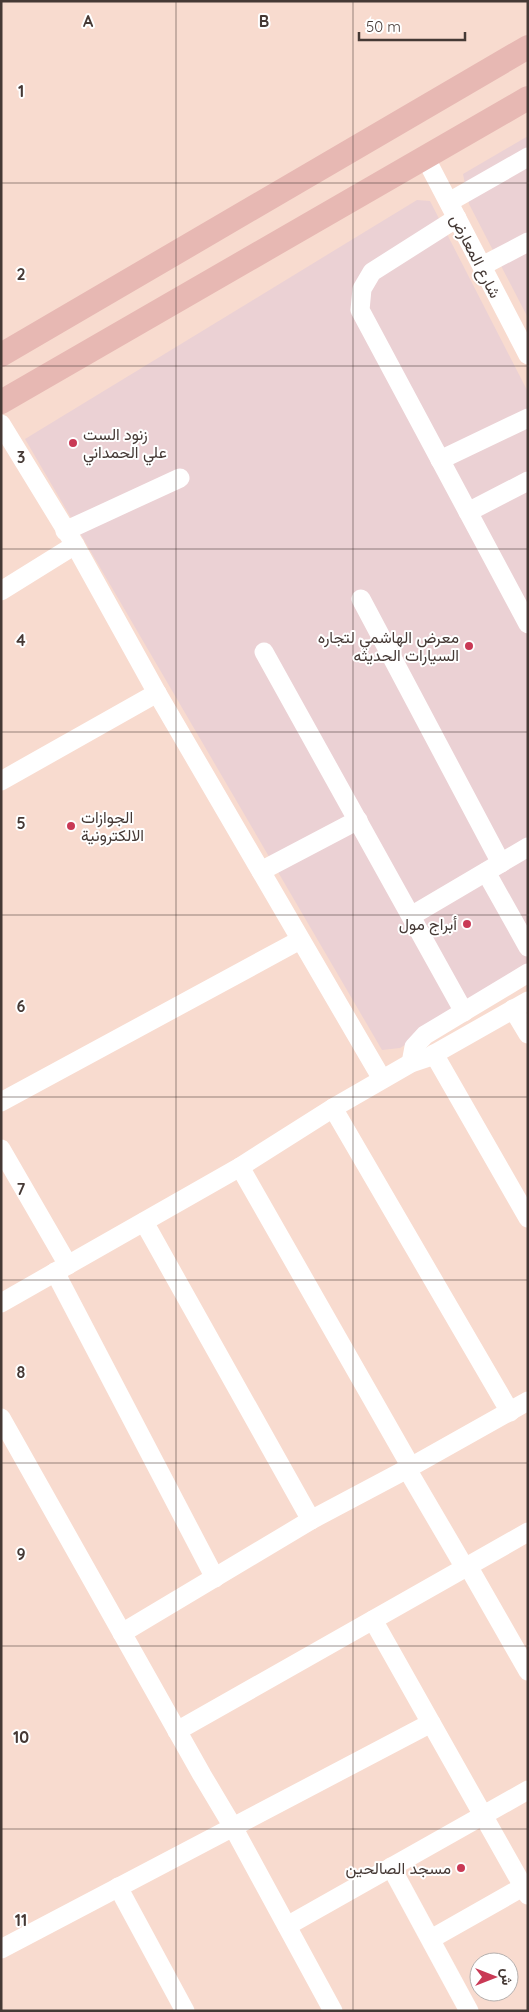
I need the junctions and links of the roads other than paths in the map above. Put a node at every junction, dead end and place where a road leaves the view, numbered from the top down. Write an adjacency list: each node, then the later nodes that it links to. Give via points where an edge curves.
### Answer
1 (528, 46): 8 (main road)
2 (528, 98): 4 (main road)
3 (528, 156): 5 (street)
4 (425, 157): 5 (street, شارع المعارض); 10 (main road)
5 (453, 210): 7 (street, شارع المعارض); 13 (street, via 372,272 362,289 360,310)
6 (528, 242): 7 (street)
7 (482, 266): 9 (street, شارع المعارض)
8 (1, 354)
9 (528, 355)
10 (1, 402)
11 (528, 418): 13 (street)
12 (1, 424): 17 (street)
13 (440, 460): 16 (street)
14 (180, 478): 17 (street)
15 (528, 481): 16 (street)
16 (468, 512): 20 (street)
17 (70, 538): 18 (street); 22 (street)
18 (1, 591)
19 (361, 599): 26 (street)
20 (528, 624)
21 (264, 652): 24 (street)
22 (157, 693): 23 (street); 27 (street)
23 (1, 781)
24 (358, 820): 27 (street); 28 (street)
25 (528, 847): 26 (street)
26 (494, 867): 28 (street); 30 (street)
27 (261, 871): 29 (street)
28 (411, 916): 33 (street)
29 (300, 940): 37 (street); 38 (street)
30 (528, 947)
31 (528, 972): 33 (street)
32 (520, 1005): 34 (street); 35 (street)
33 (464, 1012): 36 (street, via 419,1040)
34 (528, 1034)
35 (434, 1054): 36 (street); 42 (street)
36 (411, 1062): 37 (street)
37 (382, 1079): 39 (street)
38 (1, 1102)
39 (333, 1108): 41 (street); 47 (street)
40 (1, 1149): 44 (street)
41 (240, 1166): 43 (street); 49 (street)
42 (528, 1218)
43 (144, 1222): 44 (street); 50 (street)
44 (62, 1269): 45 (street); 53 (street)
45 (1, 1304)
46 (528, 1401): 47 (street)
47 (510, 1412): 49 (street)
48 (1, 1418): 55 (street)
49 (409, 1468): 50 (street); 52 (street)
50 (310, 1520): 53 (street)
51 (528, 1532): 52 (street)
52 (467, 1567): 54 (street); 56 (street)
53 (215, 1578): 55 (street)
54 (373, 1620): 57 (street); 58 (street)
55 (122, 1633): 58 (street)
56 (527, 1669)
57 (431, 1723): 60 (street); 61 (street)
58 (177, 1731): 61 (street)
59 (528, 1790): 60 (street)
60 (483, 1815): 62 (street); 64 (street)
61 (233, 1827): 63 (street); 65 (street)
62 (391, 1867): 65 (street); 66 (street)
63 (118, 1888): 67 (street); 68 (street)
64 (526, 1888): 66 (street)
65 (287, 1926): 69 (street)
66 (431, 1939): 70 (street)
67 (1, 1949)
68 (184, 2011)
69 (333, 2011)
70 (469, 2011)

